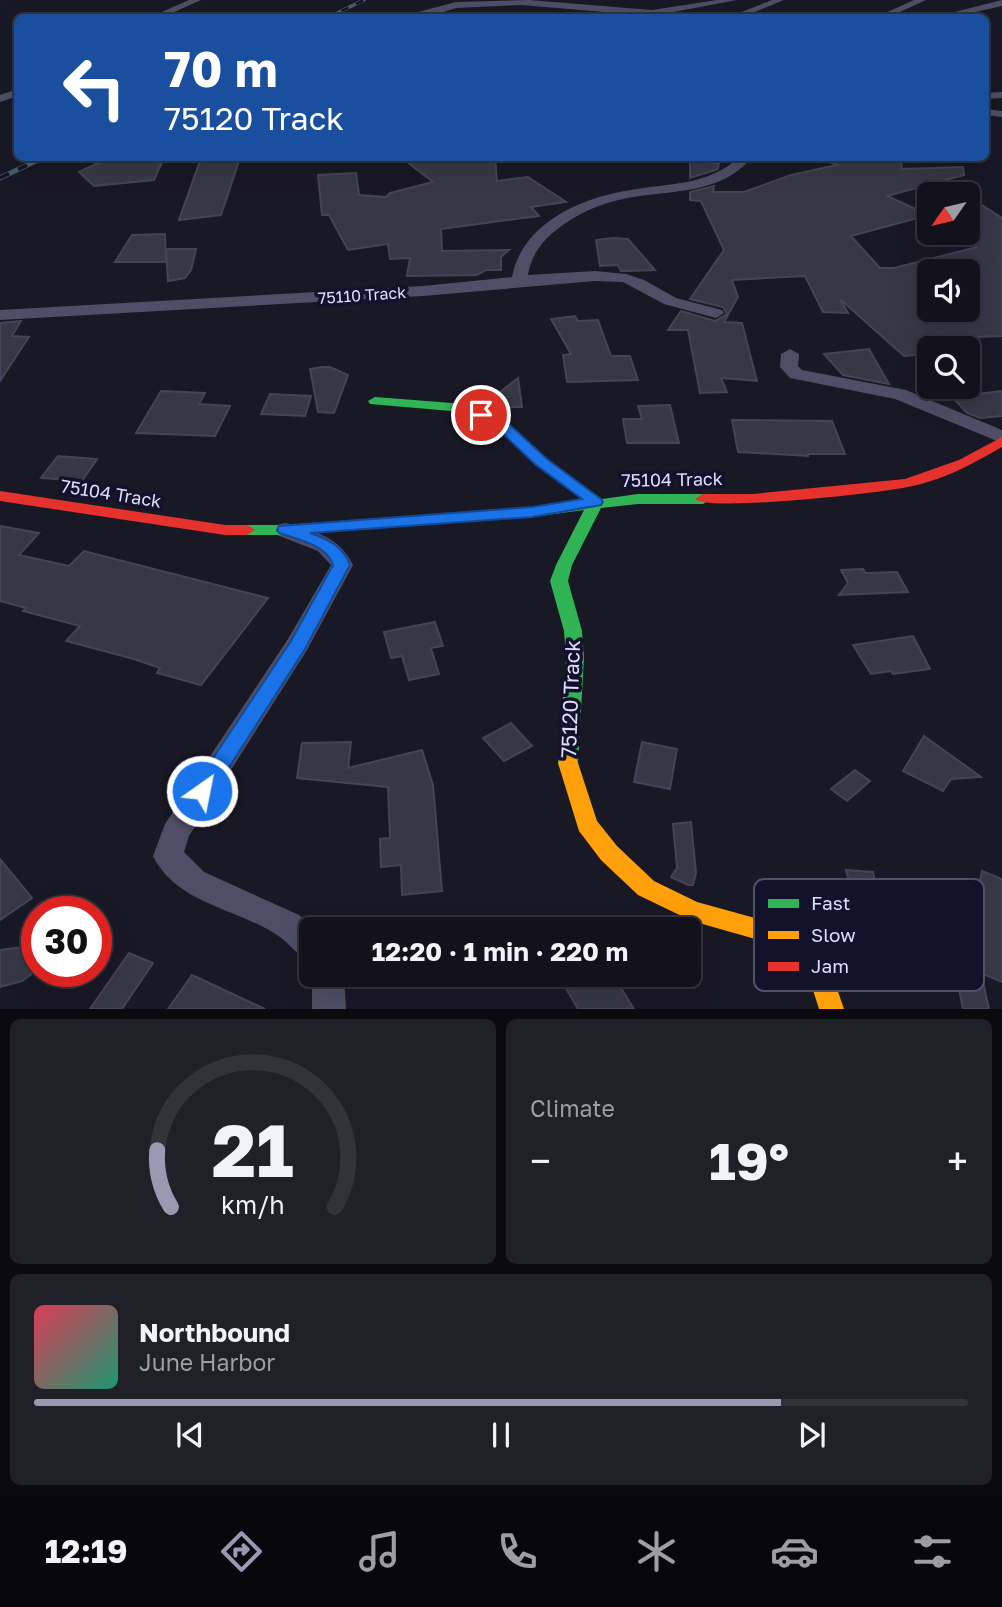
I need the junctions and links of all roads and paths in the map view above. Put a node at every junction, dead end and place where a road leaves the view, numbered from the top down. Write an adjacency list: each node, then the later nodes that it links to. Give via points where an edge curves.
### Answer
1 (197, 0): 6 (street)
2 (733, 0): 7 (street, via 652,13 500,2 456,5)
3 (780, 0): 8 (street)
4 (922, 0): 9 (street)
5 (1002, 3): 10 (street)
6 (162, 14)
7 (421, 14)
8 (741, 14)
9 (888, 14)
10 (953, 14)
11 (741, 161): 12 (street, via 720,177 626,194 574,212 537,238 519,269)
12 (519, 283): 13 (street, 75110 Track, via 624,278 680,305); 14 (street, 75110 Track)
13 (716, 313)
14 (0, 315)
15 (790, 354): 17 (street, via 789,367 804,377 900,394)
16 (375, 401): 19 (street, via 452,407 481,415 504,427)
17 (1002, 439): 19 (street, 75104 Track, via 964,463 907,483 752,499)
18 (0, 496): 20 (street, 75104 Track, via 225,530)
19 (596, 502): 20 (street, 75104 Track, via 532,512); 21 (street, 75120 Track, via 559,581 573,631 575,658 568,767 587,825 646,888 692,911)
20 (285, 530): 22 (street, via 317,541 339,557 342,565 298,644 175,833 167,856 193,881 288,925)
21 (754, 927)
22 (299, 935)
23 (330, 987): 25 (street)
24 (827, 991): 26 (street, 75120 Track)
25 (329, 1009)
26 (832, 1009)

